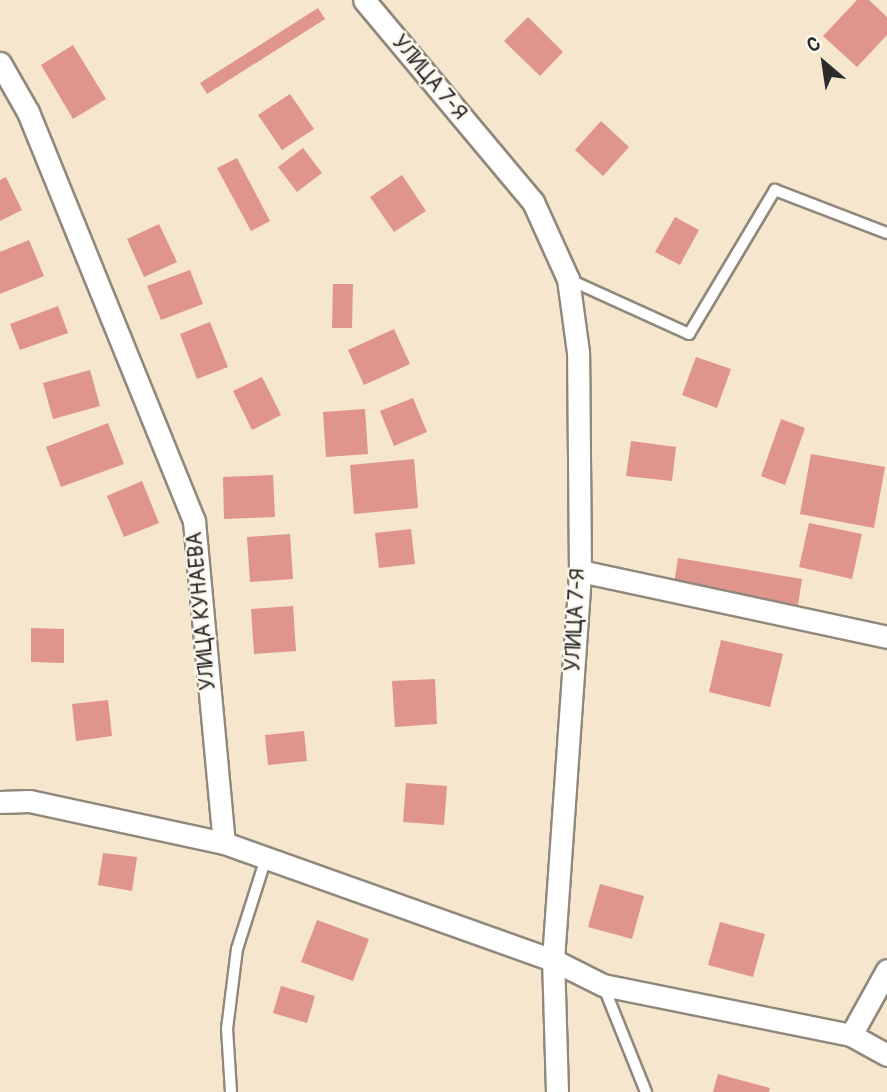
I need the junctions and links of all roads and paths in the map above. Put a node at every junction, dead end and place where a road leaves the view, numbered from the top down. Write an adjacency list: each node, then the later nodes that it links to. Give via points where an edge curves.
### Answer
1 (364, 0): 4 (street, УЛИЦА 7-Я, via 533,202)
2 (0, 63): 8 (street, УЛИЦА КУНАЕВА, via 28,112 194,521)
3 (887, 233): 4 (lane, via 775,190 689,334)
4 (568, 279): 5 (street, УЛИЦА 7-Я, via 578,352)
5 (580, 571): 6 (street); 10 (street, УЛИЦА 7-Я)
6 (887, 637)
7 (0, 802): 8 (street, via 29,801)
8 (224, 843): 9 (street)
9 (266, 858): 10 (street); 15 (lane, via 237,949 227,1029)
10 (553, 960): 12 (street); 16 (street, УЛИЦА 7-Я)
11 (887, 970): 13 (street)
12 (603, 985): 13 (street); 17 (lane)
13 (851, 1034): 14 (street)
14 (887, 1055)
15 (231, 1092)
16 (557, 1092)
17 (646, 1092)

